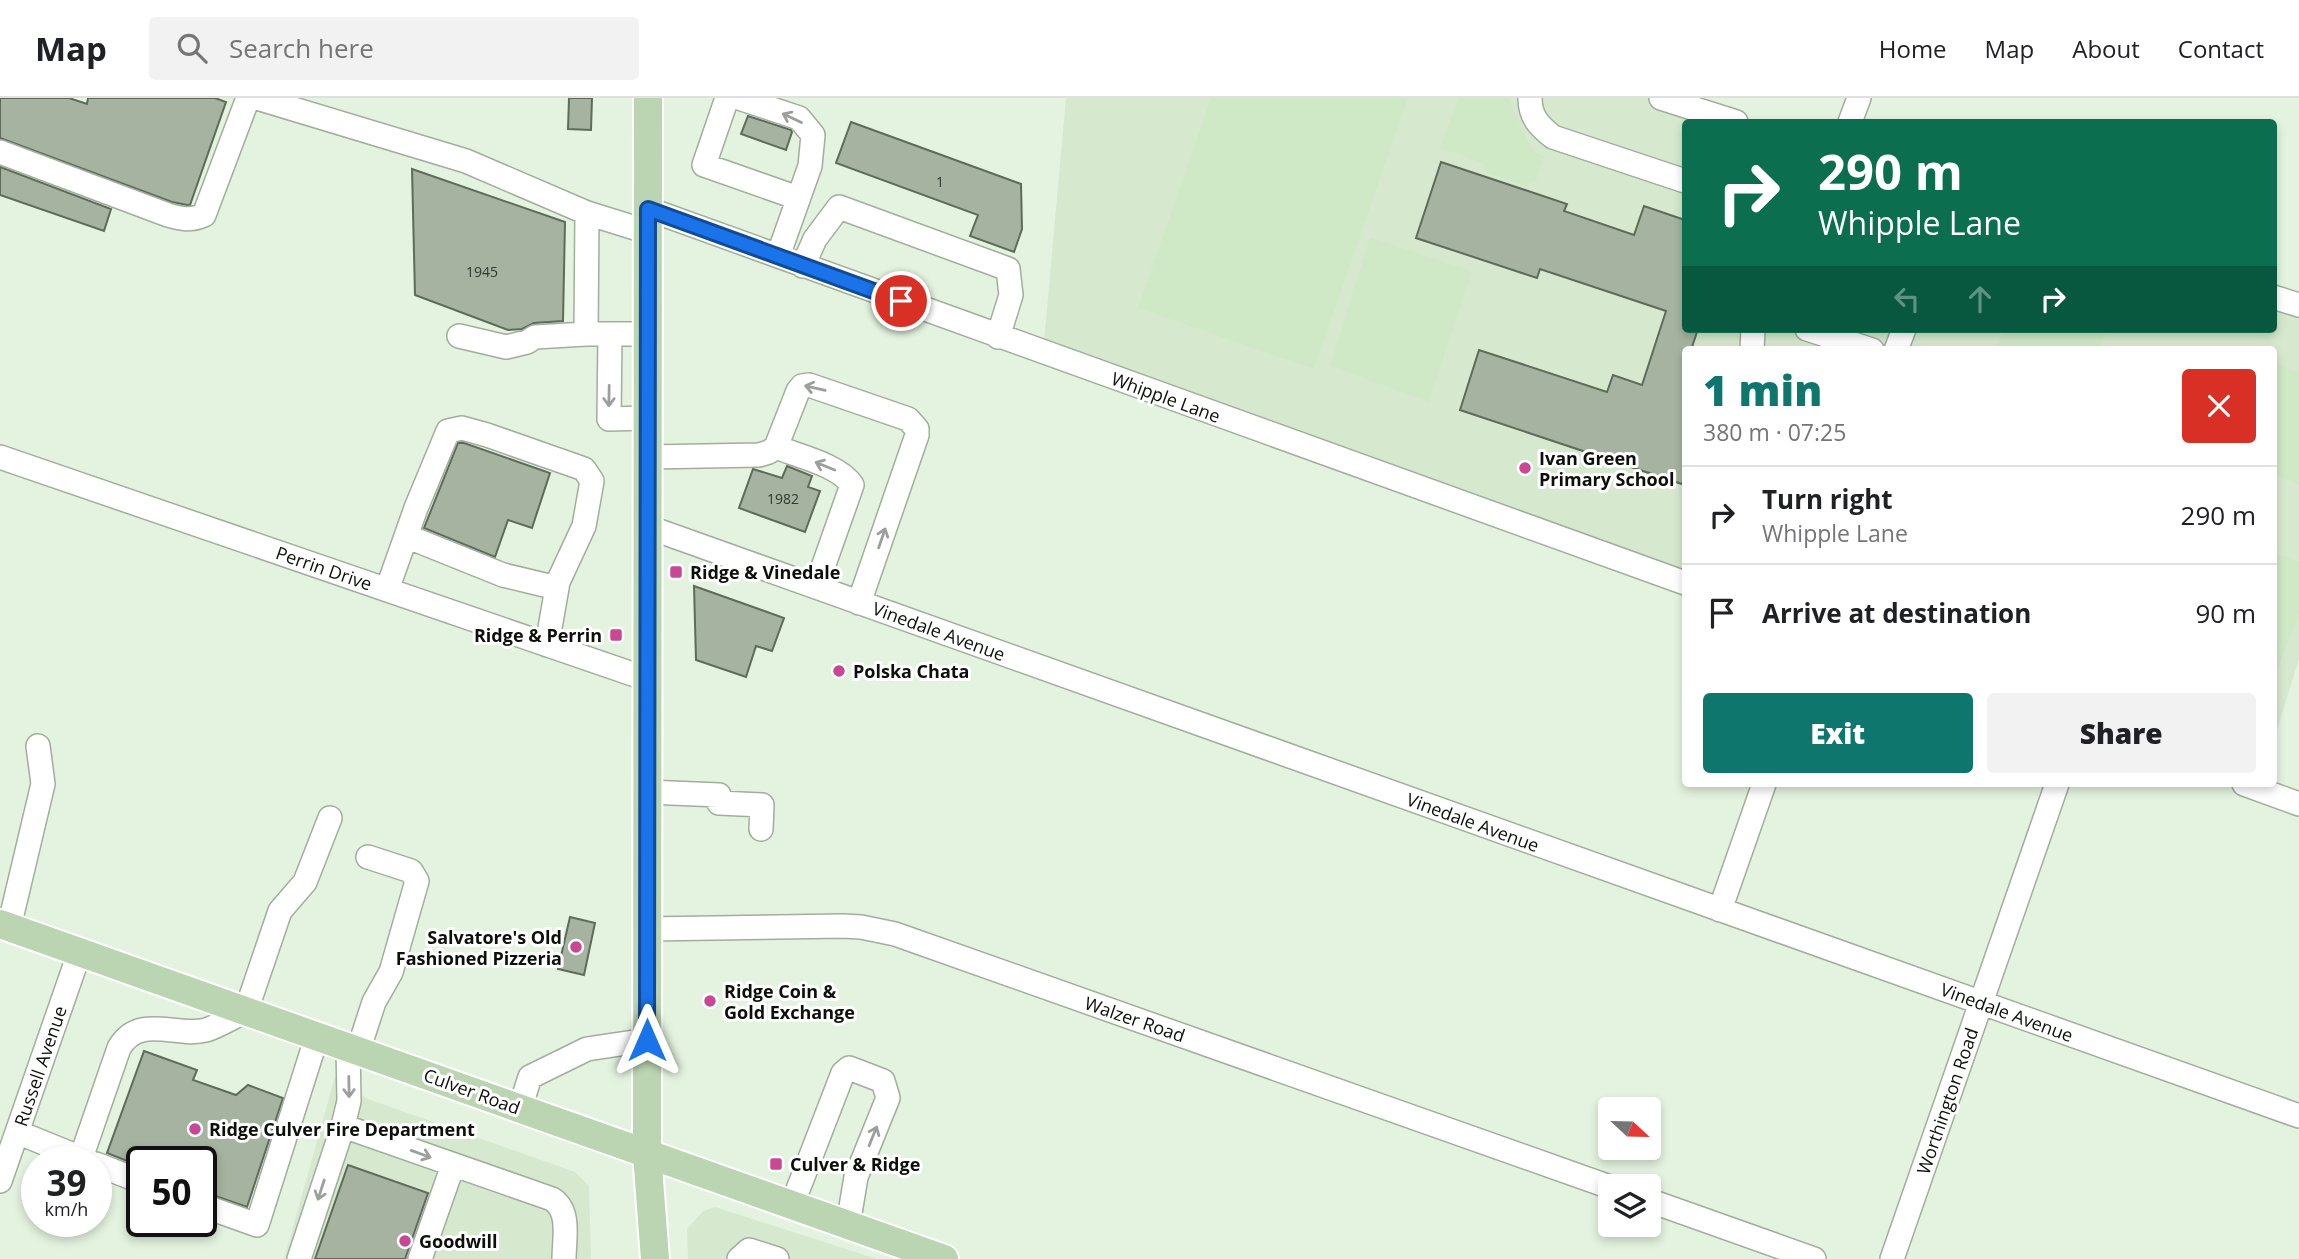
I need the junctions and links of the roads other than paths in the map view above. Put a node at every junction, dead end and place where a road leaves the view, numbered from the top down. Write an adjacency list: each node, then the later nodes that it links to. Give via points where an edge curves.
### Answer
1 (248, 98): 11 (street, via 208,206 204,215 194,220 168,215)
2 (257, 98): 14 (street, Whipple Lane, via 466,161)
3 (648, 98): 15 (main road)
4 (727, 98): 13 (street, via 704,165)
5 (739, 98): 13 (street, one-way to 5, via 810,166 813,135 799,118)
6 (1530, 98): 12 (street, via 1539,126 1553,137)
7 (1661, 98): 9 (street)
8 (1859, 98): 10 (street)
9 (1727, 119)
10 (1851, 119)
11 (0, 152)
12 (1682, 180)
13 (798, 198): 16 (street)
14 (587, 213): 15 (street, Whipple Lane); 21 (street)
15 (648, 220): 16 (street, Whipple Lane); 23 (main road)
16 (778, 256): 17 (street, Whipple Lane)
17 (803, 266): 25 (street, Whipple Lane); 25 (street, via 815,239 839,207 1007,269 1011,295)
18 (2277, 298): 19 (street)
19 (2299, 305)
20 (1819, 333): 26 (street)
21 (586, 334): 22 (street); 24 (street, via 535,337 506,346)
22 (610, 334): 23 (street); 27 (street, one-way to 27, via 609,419)
23 (648, 334): 27 (main road)
24 (459, 336)
25 (998, 337): 33 (street, Whipple Lane)
26 (1860, 346)
27 (647, 418): 30 (main road)
28 (776, 447): 30 (street, via 759,454); 34 (street, one-way to 28, via 852,485 835,470); 37 (street, one-way to 28, via 917,429 908,419 808,385 798,391)
29 (0, 457): 36 (street, Perrin Drive)
30 (648, 457): 31 (main road)
31 (648, 527): 34 (street, Vinedale Avenue); 39 (main road)
32 (406, 536): 35 (street, via 503,575); 35 (street, via 448,431 487,435 584,469 592,481 584,526); 36 (street)
33 (1682, 582)
34 (816, 587): 37 (street, Vinedale Avenue)
35 (557, 588): 38 (street)
36 (387, 590): 38 (street, Perrin Drive)
37 (859, 603): 49 (street, Vinedale Avenue)
38 (547, 645): 39 (street, Perrin Drive)
39 (648, 680): 44 (main road)
40 (38, 746): 50 (street, via 43,783 22,881)
41 (1763, 787): 49 (street)
42 (2056, 787): 53 (street, Worthington Road)
43 (2253, 787): 45 (street)
44 (647, 792): 47 (street, via 719,795 719,803 762,805); 51 (main road)
45 (2299, 803)
46 (330, 818): 54 (street, via 305,882 280,911)
47 (761, 829)
48 (368, 857): 57 (street, via 411,872 417,889 391,972)
49 (1720, 909): 53 (street, Vinedale Avenue)
50 (4, 925): 52 (main road, Culver Road)
51 (647, 929): 56 (main road); 67 (street, Walzer Road, via 861,926 895,934)
52 (80, 951): 54 (main road, Culver Road); 61 (street, Russell Avenue)
53 (1981, 1003): 59 (street, Vinedale Avenue); 82 (street, Worthington Road)
54 (246, 1011): 55 (main road, Culver Road); 63 (street, via 204,1031 142,1030 125,1038)
55 (317, 1036): 57 (main road, Culver Road); 70 (street, via 257,1225)
56 (647, 1040): 58 (street, via 587,1049 530,1077); 64 (main road)
57 (353, 1049): 58 (main road, Culver Road); 60 (street, one-way to 60)
58 (520, 1108): 64 (main road, Culver Road)
59 (2299, 1116)
60 (343, 1126): 65 (street, one-way to 65); 73 (street, one-way to 73)
61 (17, 1132): 62 (street); 66 (street, Russell Avenue)
62 (52, 1146)
63 (93, 1146)
64 (647, 1154): 68 (main road, Culver Road); 76 (main road); 77 (main road)
65 (453, 1165): 74 (street); 75 (street, via 561,1204)
66 (0, 1181)
67 (1598, 1183)
68 (792, 1205): 71 (main road, Culver Road); 71 (street, one-way to 68, via 856,1177 888,1098 883,1081 855,1070 843,1073)
69 (1661, 1205): 81 (street)
70 (217, 1211)
71 (848, 1225): 72 (main road, Culver Road)
72 (888, 1250): 80 (main road, Culver Road)
73 (299, 1259)
74 (420, 1259)
75 (564, 1259)
76 (638, 1259)
77 (655, 1259)
78 (739, 1259): 79 (street, via 749,1250)
79 (777, 1259)
80 (944, 1259)
81 (1814, 1259)
82 (1892, 1259)

